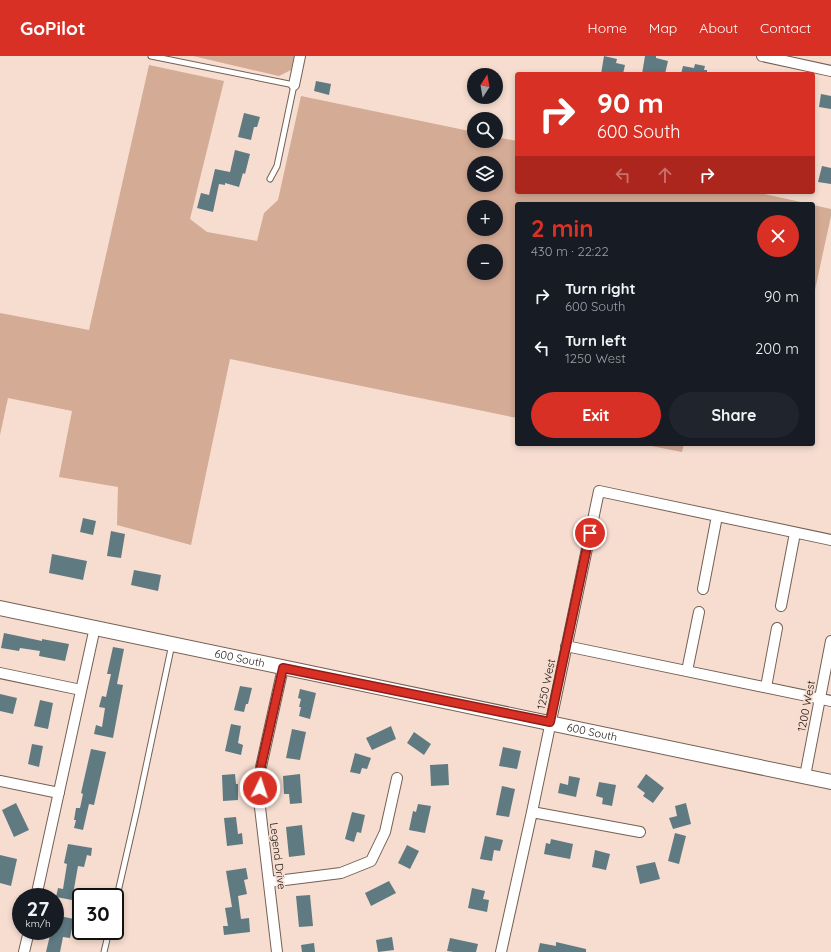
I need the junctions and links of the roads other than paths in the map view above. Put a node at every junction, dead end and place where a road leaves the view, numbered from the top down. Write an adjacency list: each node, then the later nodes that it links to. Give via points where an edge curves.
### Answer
1 (151, 56): 5 (lane)
2 (300, 56): 5 (street)
3 (762, 56): 4 (street)
4 (831, 71)
5 (294, 84): 6 (lane, via 277,166)
6 (270, 179)
7 (717, 516): 8 (street); 10 (street); 18 (street, 1250 West, via 599,491)
8 (795, 533): 9 (street); 11 (street)
9 (831, 540)
10 (703, 589)
11 (781, 606)
12 (0, 608): 14 (main road, 600 South)
13 (699, 612): 20 (street)
14 (95, 627): 17 (main road, 600 South); 23 (street)
15 (777, 628): 22 (street)
16 (831, 641): 24 (street, 1200 West)
17 (172, 644): 19 (main road, 600 South); 36 (lane)
18 (566, 646): 20 (street); 26 (street, 1250 West)
19 (283, 668): 26 (main road, 600 South); 34 (street, Legend Drive, via 261,766 259,799)
20 (687, 671): 22 (street)
21 (0, 673): 23 (street)
22 (766, 687): 24 (street)
23 (81, 690): 31 (street)
24 (819, 698): 25 (street); 27 (street, 1200 West)
25 (831, 701)
26 (550, 722): 27 (main road, 600 South); 32 (street, 1250 West)
27 (805, 776): 30 (main road, 600 South)
28 (397, 778): 34 (street, via 385,832 371,861 341,873)
29 (0, 781): 31 (street)
30 (831, 782)
31 (59, 793): 35 (street)
32 (532, 812): 33 (street); 42 (street, 1250 West)
33 (640, 832)
34 (269, 882): 41 (street, Legend Drive)
35 (38, 888)
36 (119, 888)
37 (27, 940): 39 (street)
38 (107, 940): 40 (lane)
39 (24, 952)
40 (104, 952)
41 (277, 952)
42 (501, 952)

